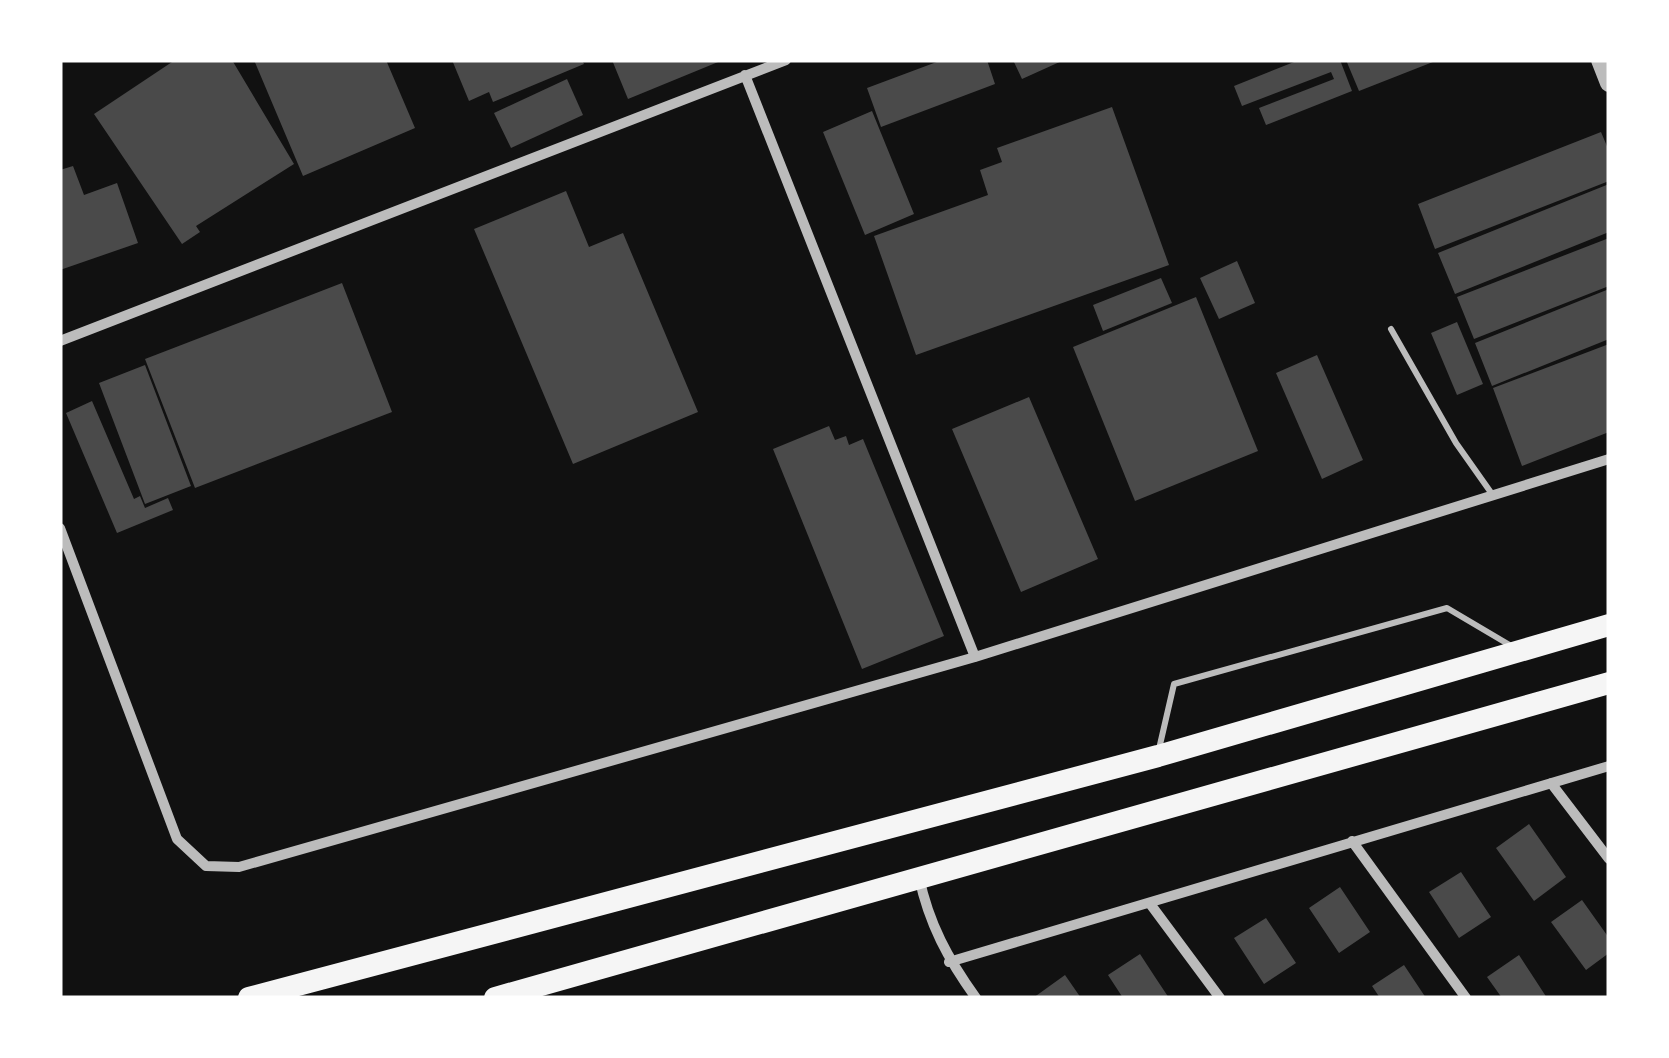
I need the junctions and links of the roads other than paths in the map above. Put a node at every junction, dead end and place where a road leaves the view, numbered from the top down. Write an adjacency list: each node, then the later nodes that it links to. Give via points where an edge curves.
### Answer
1 (786, 60): 3 (street)
2 (1600, 60): 4 (street)
3 (745, 74): 6 (street); 12 (street)
4 (1609, 83)
5 (1391, 330): 8 (lane)
6 (60, 342)
7 (1609, 459): 8 (street)
8 (1493, 495): 12 (street)
9 (60, 528): 12 (street, via 177,839 206,866 239,868)
10 (1609, 625): 11 (highway)
11 (1521, 652): 14 (highway); 14 (lane, via 1448,608 1174,684)
12 (975, 657)
13 (1609, 683): 19 (highway)
14 (1158, 756): 22 (highway)
15 (1609, 766): 16 (street)
16 (1550, 783): 17 (street); 18 (street)
17 (1352, 842): 20 (street); 26 (street)
18 (1609, 859)
19 (918, 876): 21 (street); 23 (highway)
20 (1151, 905): 21 (street); 25 (street)
21 (949, 962): 24 (street)
22 (249, 998)
23 (495, 998)
24 (976, 998)
25 (1220, 998)
26 (1466, 998)

